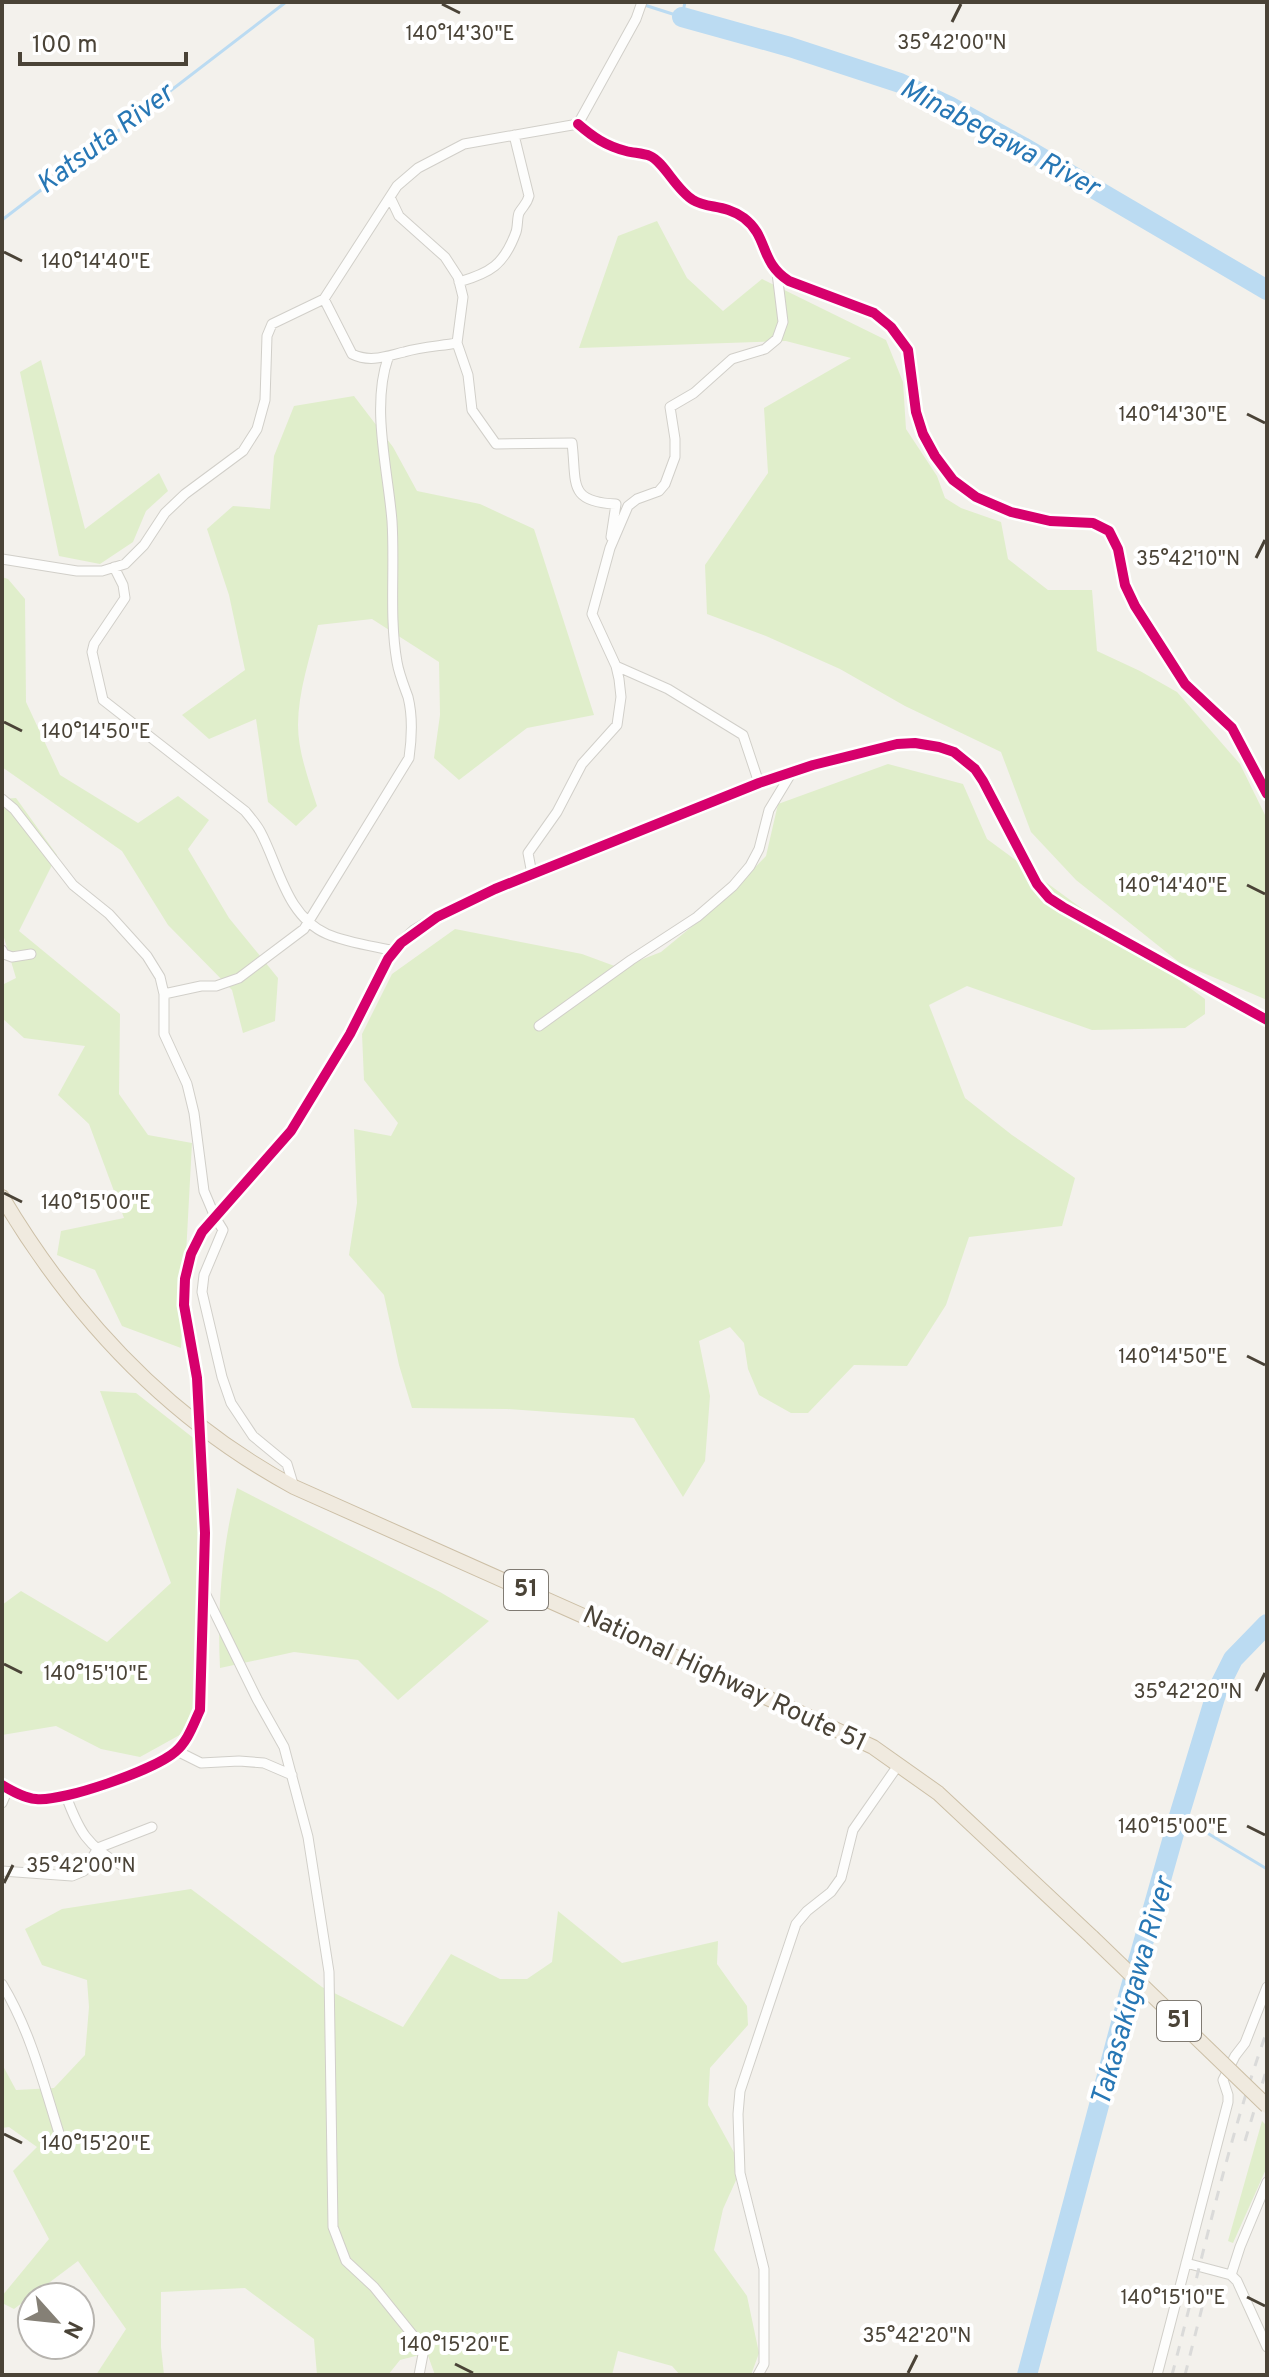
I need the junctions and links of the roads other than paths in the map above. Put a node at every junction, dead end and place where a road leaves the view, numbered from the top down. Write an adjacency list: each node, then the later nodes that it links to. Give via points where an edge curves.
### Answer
1 (642, 2): 2 (street)
2 (578, 124): 3 (street); 5 (street, via 609,146 652,156 695,202 720,206 745,219 757,230)
3 (514, 135): 4 (street, via 464,144 418,168); 6 (street, via 528,203 496,266)
4 (390, 197): 6 (street, via 399,216 445,257); 7 (street)
5 (777, 273): 10 (street, via 783,322 777,339 765,349 732,359 670,407 675,457 665,484 628,506); 16 (street, via 874,313 891,327 908,350 923,434 953,480 1011,512 1093,523 1109,531 1135,606 1185,684 1232,728)
6 (459, 282): 8 (street, via 463,297)
7 (324, 299): 9 (street, via 352,354); 12 (street, via 272,324 265,400 257,429 243,451 185,494 144,545 125,564)
8 (457, 343): 9 (street); 10 (street, via 472,410 496,444 572,443 577,489 596,503 616,504)
9 (388, 358): 19 (street, via 382,376 385,470 397,663 412,732 409,758)
10 (610, 548): 13 (street, via 592,614)
11 (2, 559): 12 (street, via 77,571)
12 (114, 567): 19 (street, via 125,598 92,652 103,700 245,811 293,903)
13 (616, 666): 15 (street, via 668,689 743,735); 18 (street, via 621,697 617,725 582,764 528,853)
14 (792, 772): 15 (street); 24 (street, via 897,744 927,744 954,752 983,781 1049,898); 25 (street, via 769,810 759,849 733,886 697,917)
15 (759, 783): 18 (street)
16 (1267, 794)
17 (2, 799): 23 (street, via 73,885 147,956)
18 (532, 874): 21 (street, via 437,917)
19 (309, 922): 21 (street, via 326,933); 23 (street, via 239,978)
20 (2, 950): 22 (street, via 12,957)
21 (395, 951): 27 (street, via 291,1131)
22 (31, 954)
23 (164, 994): 27 (street, via 164,1034 187,1084 204,1191)
24 (1267, 1020)
25 (539, 1026)
26 (2, 1197): 28 (highway, National Highway Route 51 / 51, via 62,1288 128,1365 219,1440)
27 (215, 1217): 28 (street, via 223,1230 202,1292 222,1377 231,1403 253,1436 287,1464); 29 (street, bridge, via 191,1254 184,1305 197,1378)
28 (294, 1487): 31 (highway, National Highway Route 51 / 51, via 792,1709)
29 (204, 1591): 30 (street, via 200,1710); 32 (street, via 284,1747)
30 (177, 1751): 32 (street, via 201,1763 264,1763); 34 (street, via 160,1763)
31 (899, 1764): 42 (highway, National Highway Route 51 / 51, bridge, via 970,1821); 49 (street, via 853,1830 841,1878 796,1924 740,2091 740,2173 764,2269 764,2364)
32 (292, 1775): 48 (street, via 308,1837 329,1972 333,2227 346,2261 424,2349)
33 (5, 1787): 34 (street, via 34,1799); 35 (street)
34 (66, 1796): 37 (street, via 76,1825)
35 (2, 1803)
36 (152, 1827): 37 (street)
37 (98, 1848): 38 (street); 39 (street, via 84,1871 72,1876)
38 (121, 1865)
39 (2, 1871)
40 (2, 1984): 43 (street, via 35,2052)
41 (1267, 1987): 45 (street, via 1245,2043 1223,2080 1228,2102)
42 (1267, 2106)
43 (59, 2133)
44 (1267, 2182): 46 (street)
45 (1186, 2263): 46 (street); 50 (street)
46 (1231, 2275): 47 (street)
47 (1267, 2347)
48 (419, 2375)
49 (758, 2375)
50 (1157, 2375)

